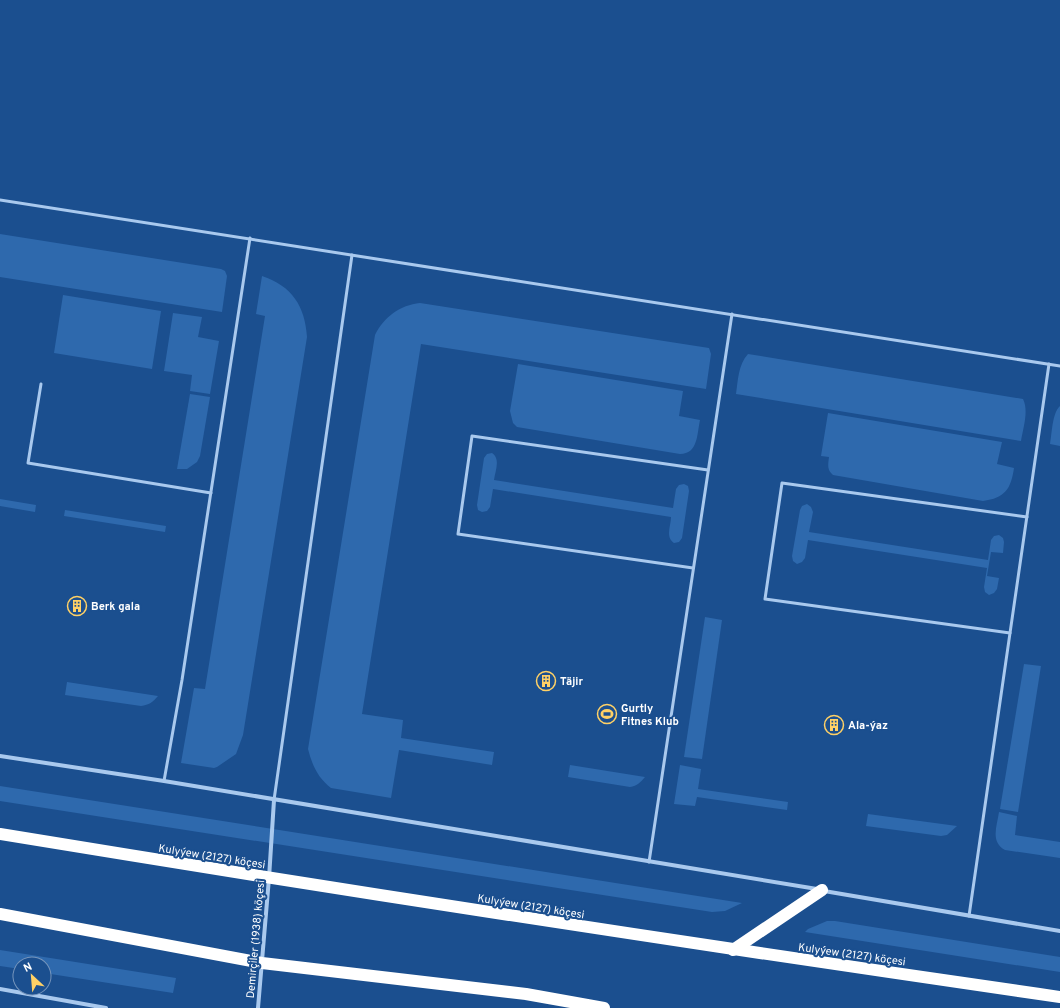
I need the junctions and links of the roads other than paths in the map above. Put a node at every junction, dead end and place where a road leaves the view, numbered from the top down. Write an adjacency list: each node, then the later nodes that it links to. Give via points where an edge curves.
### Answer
1 (0, 200): 2 (lane)
2 (250, 238): 3 (lane); 9 (lane)
3 (352, 255): 4 (lane); 15 (lane)
4 (732, 314): 5 (lane); 8 (lane)
5 (1049, 364): 6 (lane); 10 (lane)
6 (1060, 366)
7 (41, 384): 9 (lane, via 28,463)
8 (708, 470): 11 (lane); 11 (lane, via 472,436 458,534)
9 (211, 493): 14 (lane)
10 (1027, 517): 12 (lane); 12 (lane, via 782,483 765,599)
11 (693, 568): 17 (lane)
12 (1010, 633): 21 (lane)
13 (0, 756): 14 (street)
14 (164, 782): 15 (street)
15 (274, 800): 17 (street); 18 (street, Demirçiler (1938) köçesi)
16 (0, 834): 18 (highway, Kulyýew (2127) köçesi)
17 (649, 862): 19 (street)
18 (269, 878): 23 (highway, Kulyýew (2127) köçesi); 24 (street, Demirçiler (1938) köçesi)
19 (822, 890): 21 (street); 23 (highway)
20 (0, 914): 24 (highway)
21 (969, 916): 22 (street)
22 (1060, 931)
23 (733, 950): 26 (highway, Kulyýew (2127) köçesi)
24 (262, 963): 28 (street, Demirçiler (1938) köçesi); 29 (highway, via 526,994)
25 (0, 989): 27 (street)
26 (1060, 997)
27 (106, 1008)
28 (258, 1008)
29 (604, 1008)

